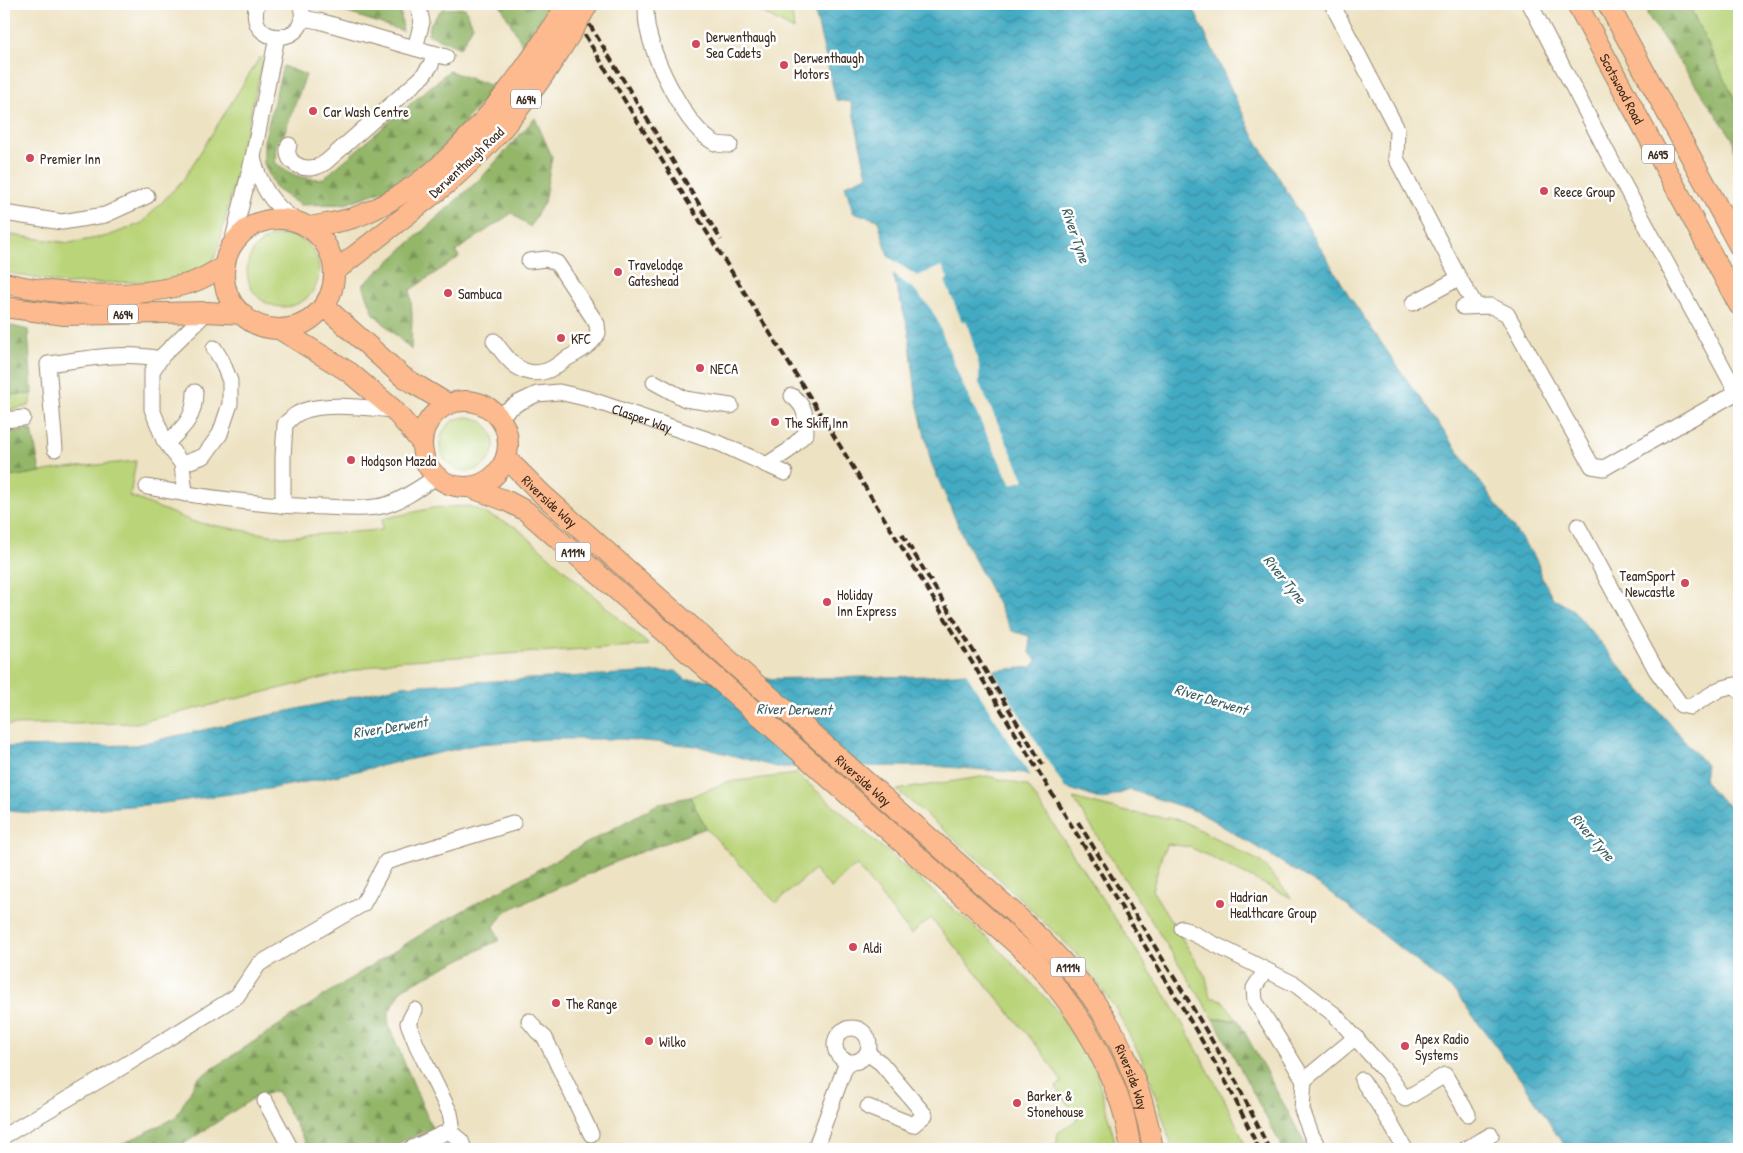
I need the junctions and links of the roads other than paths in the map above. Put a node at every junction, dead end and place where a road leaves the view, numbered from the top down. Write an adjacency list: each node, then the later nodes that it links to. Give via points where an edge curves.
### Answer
1 (257, 4): 11 (street, via 255,18 258,25)
2 (418, 4): 12 (street, via 422,22)
3 (567, 4): 16 (main road, A694, bridge, via 543,43)
4 (588, 4): 16 (main road, Derwenthaugh Road / A694, bridge, via 528,97 484,149)
5 (646, 4): 14 (street, via 648,30 674,95 697,130 717,144)
6 (1332, 4): 24 (street, via 1397,129 1396,158)
7 (1530, 4): 38 (street)
8 (1577, 4): 27 (main road, Scotswood Road / A695)
9 (1608, 4): 20 (main road, Scotswood Road / A695)
10 (301, 11): 11 (street, via 294,32); 12 (street, via 319,21)
11 (277, 38): 15 (street)
12 (415, 48): 13 (street, via 440,55 421,78 326,162 311,168 293,163 287,155)
13 (290, 145)
14 (730, 145)
15 (253, 157): 19 (street, via 259,178 272,200); 21 (street)
16 (443, 175): 19 (main road, A694, via 354,217); 23 (main road, Derwenthaugh Road / A694)
17 (147, 196): 18 (street, via 105,216 62,222)
18 (4, 213)
19 (302, 224): 21 (main road, A694, via 275,218 257,223 241,234); 23 (main road, via 329,254)
20 (1739, 246)
21 (228, 256): 25 (main road, A694, via 189,284 145,292 72,294); 31 (main road, A694, via 226,286)
22 (529, 261): 33 (street, via 546,259 557,263 597,324 598,333 591,344 547,371 533,373 518,369)
23 (335, 271): 28 (main road, via 334,283)
24 (1459, 278): 26 (street); 38 (street, via 1470,306 1491,306 1507,314 1592,466 1604,468)
25 (4, 283)
26 (1413, 303)
27 (1739, 305)
28 (324, 306): 32 (main road, via 310,319); 40 (main road, via 402,377)
29 (4, 307): 30 (main road, A694, via 65,315)
30 (208, 312): 31 (main road, A694); 35 (street)
31 (243, 314): 32 (main road, A694, via 260,325)
32 (279, 329): 42 (main road, via 349,372)
33 (494, 341)
34 (214, 348): 50 (street, via 230,381 230,404 220,434 204,456)
35 (162, 357): 47 (street, via 152,371 152,409); 48 (street, via 98,357 48,364)
36 (654, 382): 41 (street, via 685,399)
37 (195, 392): 47 (street, via 195,406 188,421)
38 (1738, 392)
39 (792, 396): 51 (street, via 802,404 806,433 788,451)
40 (448, 404): 43 (main road, via 463,401 479,403); 46 (main road, via 435,412)
41 (731, 406)
42 (394, 410): 46 (main road); 57 (street, via 311,408 296,414 285,424)
43 (498, 416): 49 (main road, via 509,437); 51 (street, Clasper Way, via 537,394 559,392 589,399 721,444)
44 (23, 418): 45 (street)
45 (4, 420)
46 (421, 442): 53 (main road, via 424,458)
47 (167, 443): 50 (street)
48 (55, 449)
49 (507, 460): 55 (main road, via 485,483); 84 (main road, Riverside Way / A1114, via 543,496 1013,912 1055,953 1093,999 1122,1050 1142,1101)
50 (182, 464): 56 (street)
51 (766, 465): 52 (street, Clasper Way)
52 (785, 473)
53 (436, 477): 55 (main road, A1114, via 454,486); 57 (street, via 386,505 354,508)
54 (147, 486): 56 (street)
55 (469, 488): 83 (main road, Riverside Way / A1114, via 526,511 1032,958 1070,1002 1102,1056 1121,1106)
56 (185, 494): 57 (street)
57 (283, 506)
58 (1578, 526): 59 (street, via 1656,670 1680,705 1690,707 1720,689 1735,685)
59 (1739, 691)
60 (513, 822): 78 (street, via 386,862 363,904 259,964 237,996)
61 (1182, 928): 62 (street)
62 (1265, 971): 65 (street, via 1296,985 1335,1015); 68 (street, via 1254,988 1255,1001)
63 (415, 1010): 75 (street, via 408,1023 450,1113 452,1124)
64 (529, 1020): 76 (street, via 545,1038)
65 (1356, 1037): 68 (street); 70 (street)
66 (867, 1053): 67 (street, via 861,1060); 67 (street, via 869,1045 864,1034 858,1029 847,1029 838,1034 834,1045 839,1058); 72 (street, via 881,1063 924,1115 913,1124)
67 (847, 1062): 82 (street)
68 (1304, 1080): 85 (street, via 1302,1110)
69 (1362, 1080): 73 (street)
70 (1405, 1099): 73 (street); 74 (street, via 1445,1074)
71 (265, 1101): 79 (street)
72 (868, 1108)
73 (1385, 1114): 86 (street)
74 (1468, 1114)
75 (449, 1131): 80 (street); 81 (street)
76 (591, 1134)
77 (1491, 1135): 87 (street)
78 (4, 1136)
79 (291, 1149)
80 (410, 1149)
81 (464, 1149)
82 (815, 1149)
83 (1132, 1149)
84 (1153, 1149)
85 (1319, 1149)
86 (1405, 1149)
87 (1466, 1149)

